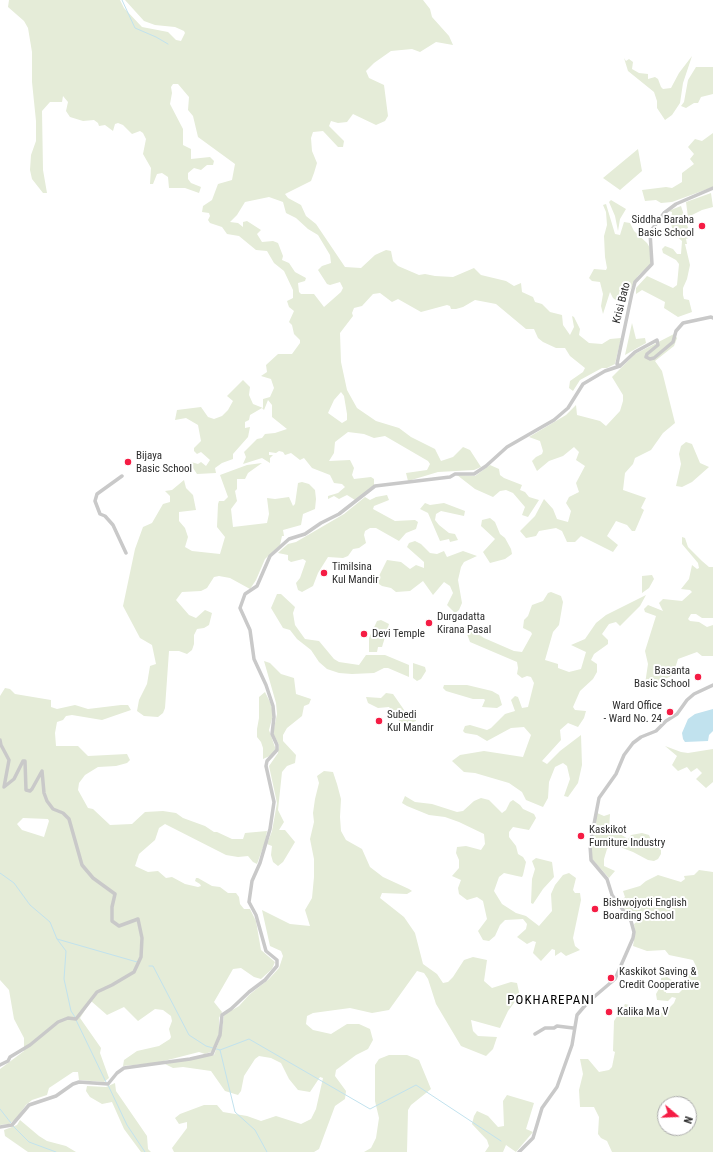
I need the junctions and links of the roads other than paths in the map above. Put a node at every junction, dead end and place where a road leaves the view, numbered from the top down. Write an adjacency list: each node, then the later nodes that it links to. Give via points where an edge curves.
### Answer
1 (713, 188): 3 (street, Krisi Bato, via 676,204 664,213 650,232 652,264 635,282 617,364)
2 (713, 318): 3 (street, via 683,323 676,331 673,342 654,358 646,357 658,346 657,340 635,352)
3 (620, 366): 11 (street, via 604,371 583,384 568,408 554,420 507,447 474,474 455,474 450,477 375,486 339,514 304,534 289,539 270,556 257,586 245,594 240,608 250,630 254,659 273,706 272,734 277,750 266,766 274,802 270,829 252,881 249,902 256,915 266,952 278,960 277,966 265,980 222,1015 220,1035 212,1054 190,1060 124,1068 108,1084 73,1084 56,1096 29,1105 12,1125)
4 (122, 476): 5 (street, via 97,494 96,501 100,514 112,525)
5 (126, 553)
6 (713, 685): 8 (street, via 694,694 677,714 656,731 633,743 599,798 590,845 591,860 608,879 612,894 631,921 634,932 615,979 580,1009)
7 (0, 740): 10 (street, via 9,760 4,787 14,779 22,761 25,761 26,790 32,789 42,771 47,801 53,809 69,819 82,865 93,878 115,894 112,921 119,926 138,919 142,938 141,957 134,972 97,992 76,1019 68,1018 58,1022)
8 (573, 1028): 9 (street, via 557,1026 545,1028); 12 (street, via 572,1045 557,1087 542,1108 533,1138)
9 (535, 1034)
10 (0, 1065)
11 (0, 1127)
12 (519, 1152)

